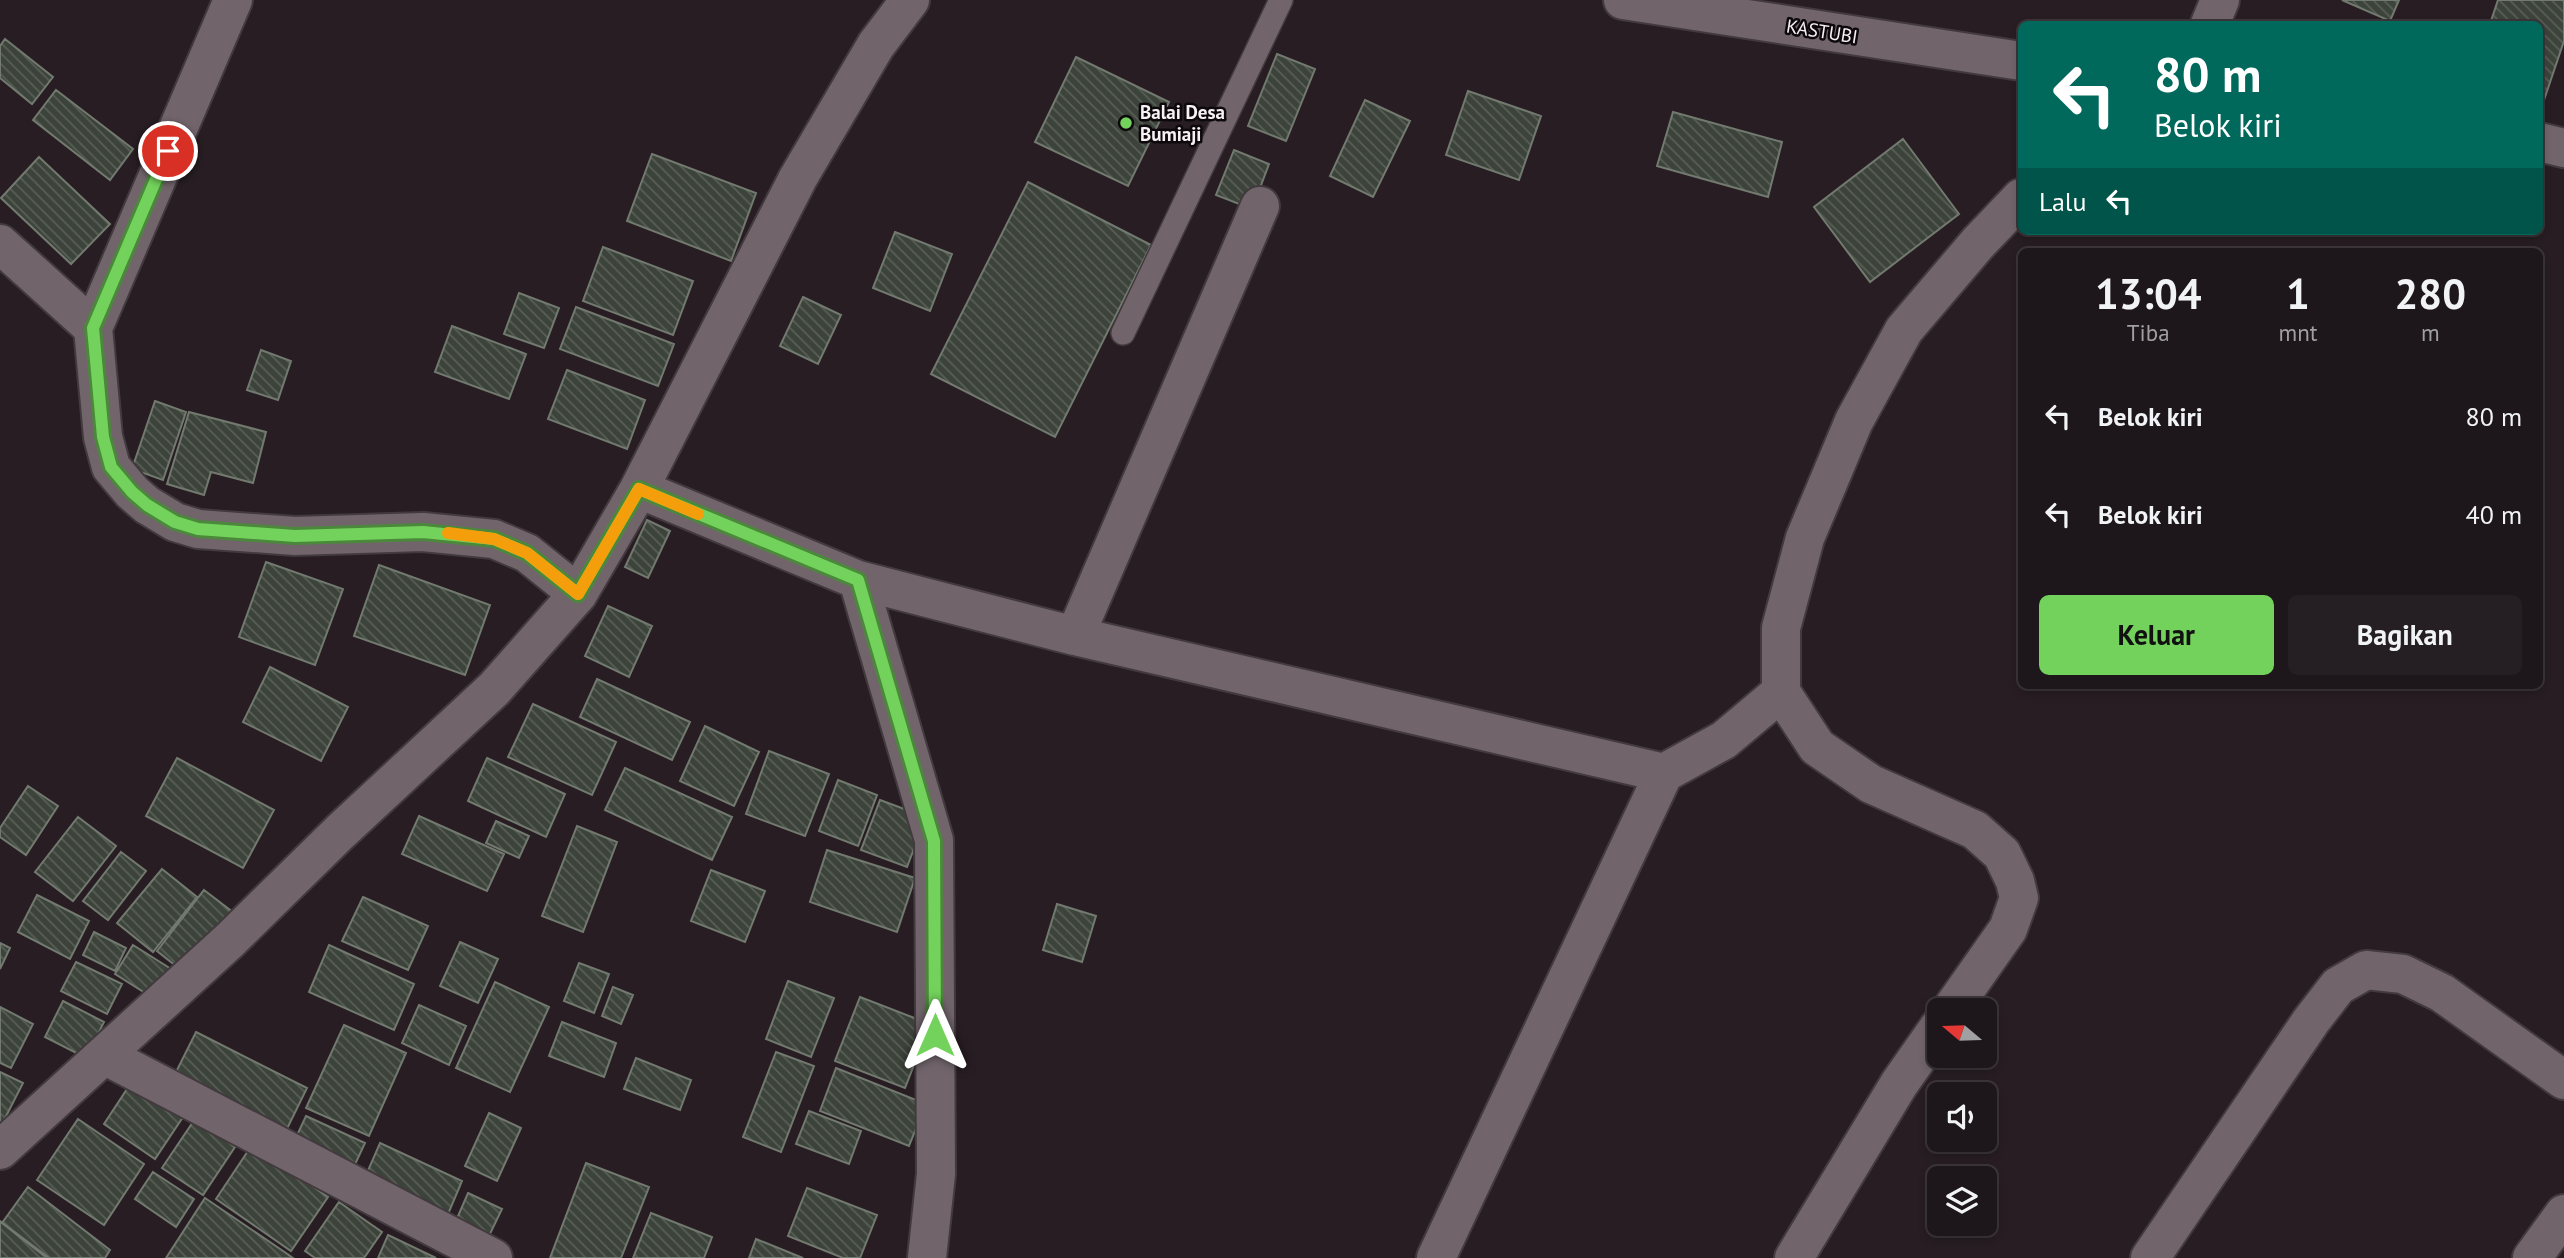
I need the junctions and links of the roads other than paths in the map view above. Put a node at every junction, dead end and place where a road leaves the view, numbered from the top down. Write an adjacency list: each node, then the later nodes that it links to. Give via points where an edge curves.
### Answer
1 (233, 0): 13 (street)
2 (910, 0): 15 (street, via 876,45 798,178)
3 (1281, 0): 14 (lane)
4 (1623, 0): 7 (street, KASTUBI)
5 (2220, 0): 6 (street)
6 (2211, 21)
7 (2018, 61)
8 (2543, 143): 9 (street)
9 (2564, 148)
10 (2018, 201): 19 (street, via 1904,330 1854,421 1805,538 1781,628)
11 (1260, 206): 18 (street)
12 (0, 244): 13 (street)
13 (93, 328): 17 (street, via 103,437 111,467 147,505 175,522 198,529 295,536 423,532 494,539 527,553)
14 (1123, 333)
15 (639, 489): 16 (street); 17 (street)
16 (858, 580): 18 (street); 28 (street, via 934,841 936,1174)
17 (578, 594): 23 (street, via 494,689)
18 (1075, 636): 20 (street)
19 (1781, 692): 20 (street, via 1724,740); 21 (street, via 1817,747 1871,785 1975,830 2002,854 2019,898 2008,929)
20 (1664, 774): 29 (street)
21 (1959, 998)
22 (1927, 1044): 30 (street)
23 (104, 1055): 25 (street); 27 (street)
24 (2564, 1080): 31 (street, via 2442,993 2403,974 2367,970 2338,986 2311,1021)
25 (0, 1150)
26 (2564, 1214): 32 (street)
27 (493, 1258)
28 (927, 1258)
29 (1436, 1258)
30 (1794, 1258)
31 (2150, 1258)
32 (2532, 1258)

